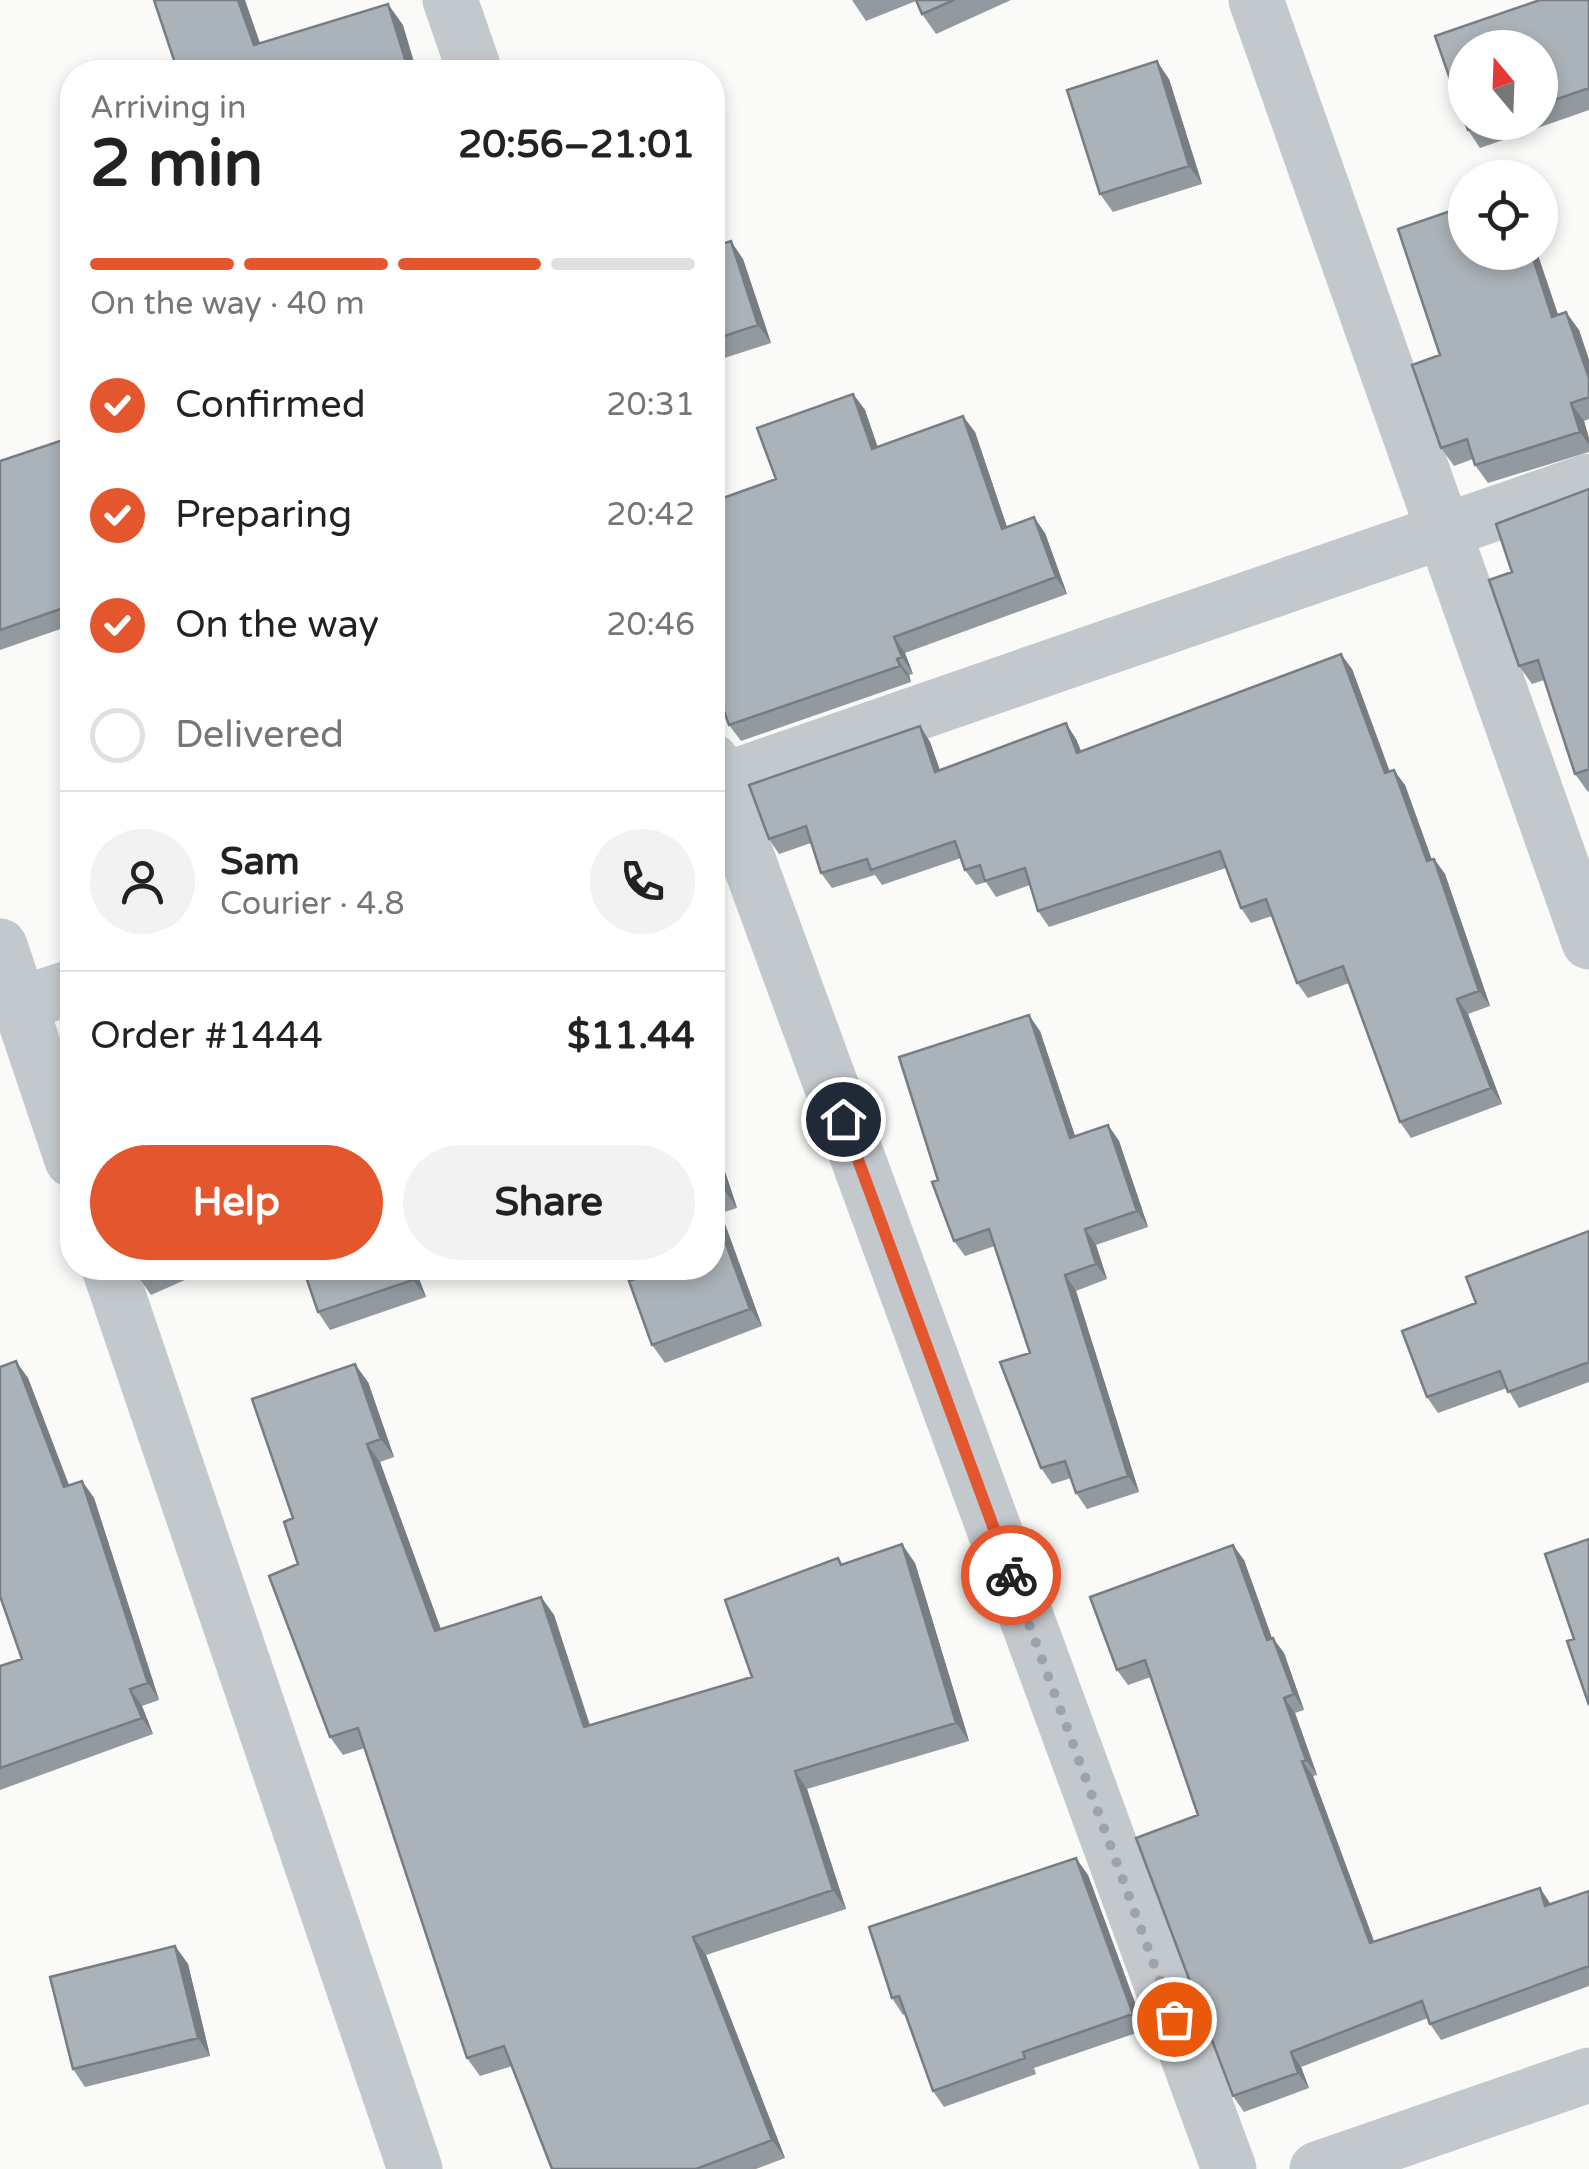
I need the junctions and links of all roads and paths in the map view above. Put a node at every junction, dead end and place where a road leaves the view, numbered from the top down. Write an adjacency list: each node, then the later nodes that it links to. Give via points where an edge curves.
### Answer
1 (450, 0): 3 (street)
2 (1256, 0): 5 (street)
3 (471, 60)
4 (1589, 481): 5 (street)
5 (1446, 533): 6 (street); 8 (street)
6 (725, 773)
7 (725, 803): 16 (street)
8 (1589, 942)
9 (0, 946): 11 (street)
10 (60, 991): 11 (street)
11 (20, 1004): 12 (street)
12 (60, 1124)
13 (113, 1280): 15 (street)
14 (1589, 2076): 17 (street)
15 (415, 2169)
16 (1229, 2169)
17 (1318, 2169)

